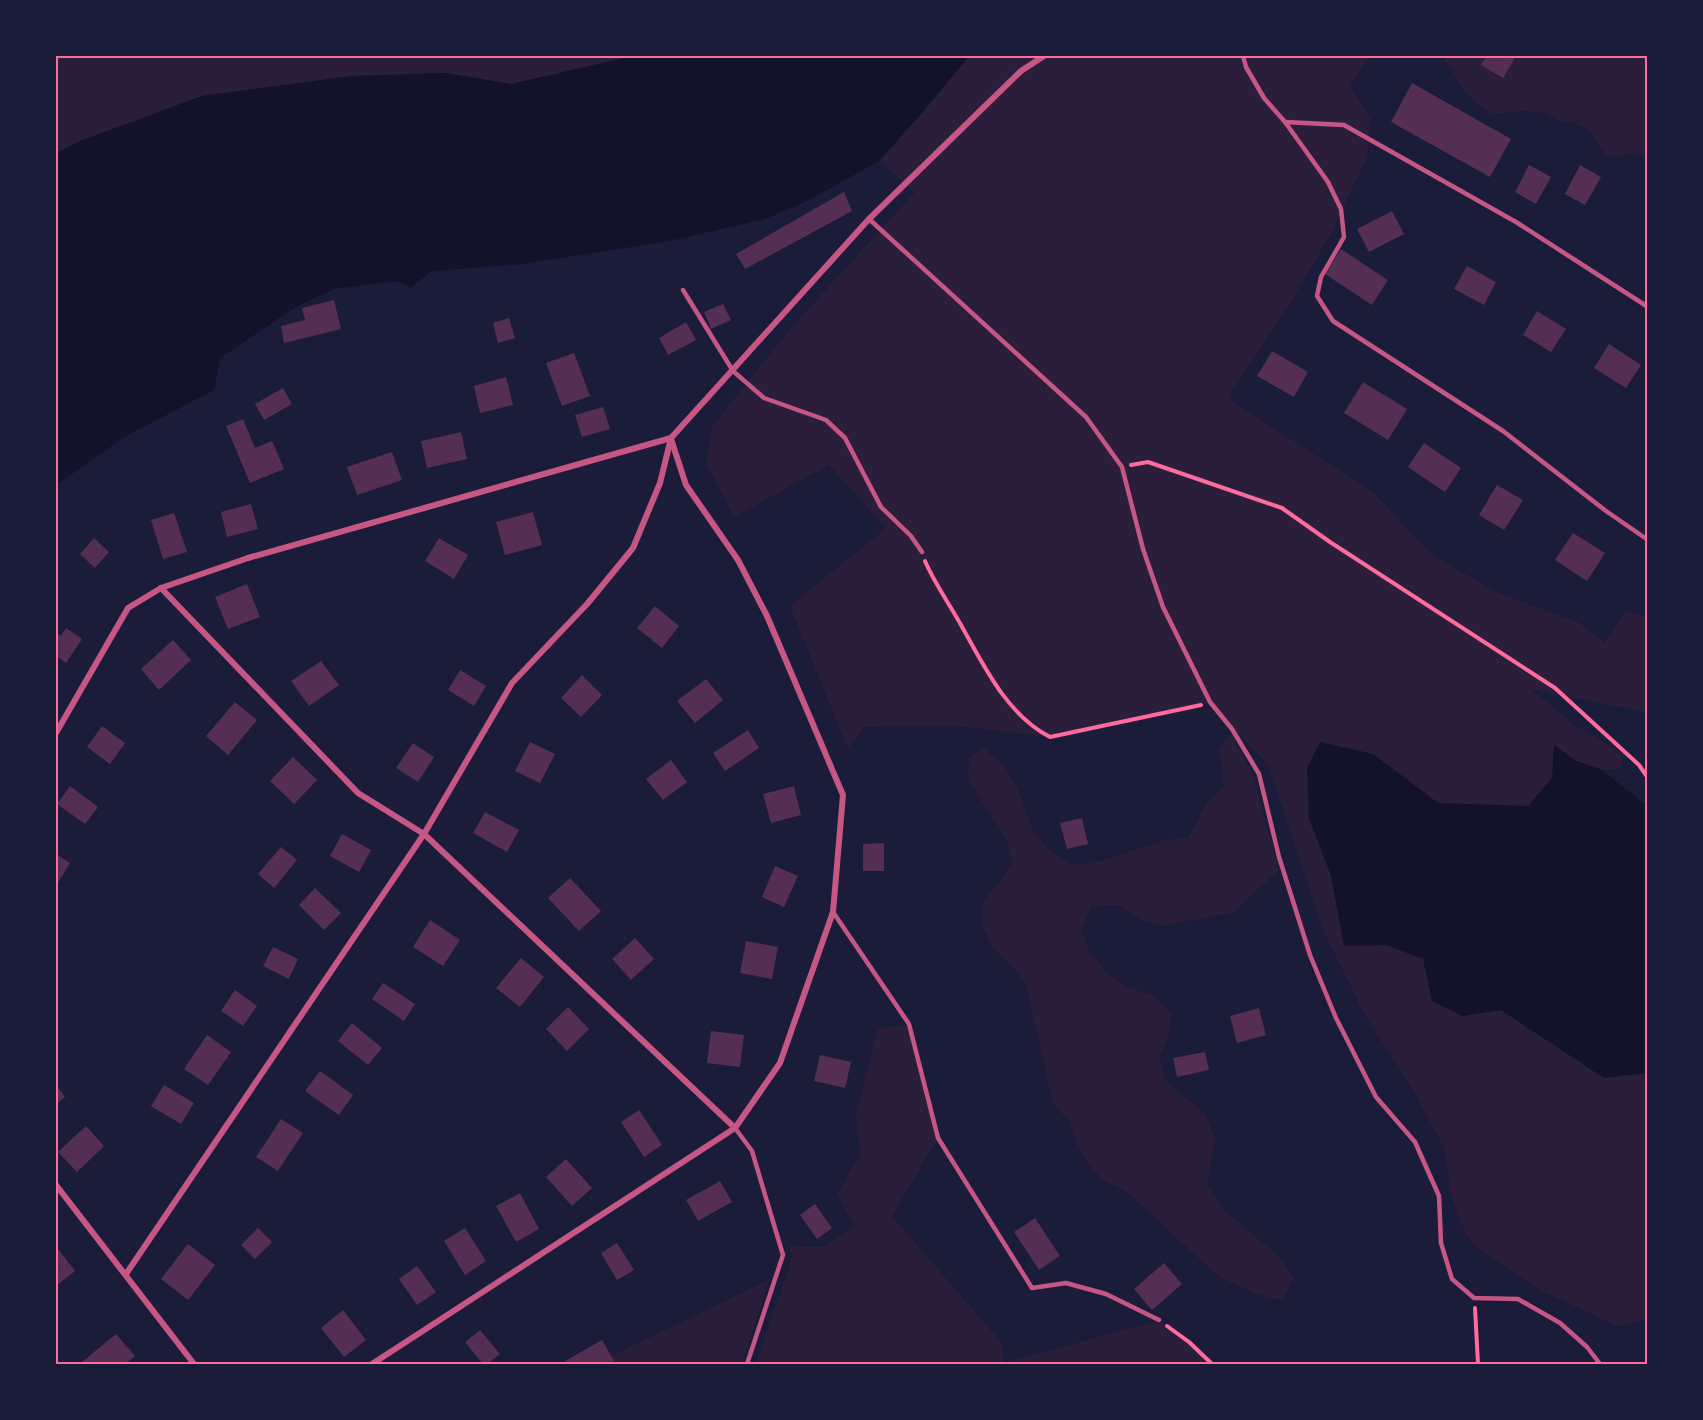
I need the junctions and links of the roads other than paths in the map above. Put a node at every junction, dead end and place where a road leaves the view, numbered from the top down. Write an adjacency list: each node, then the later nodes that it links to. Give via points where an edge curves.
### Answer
1 (1044, 56): 4 (street, via 1021,71)
2 (1243, 56): 3 (lane, via 1263,98)
3 (1285, 122): 6 (lane, via 1344,125 1516,222); 9 (lane, via 1328,182 1341,209 1344,237 1321,277 1317,296 1333,321 1503,431)
4 (869, 219): 7 (street); 22 (lane, via 1086,417 1122,467 1163,607 1210,702 1259,774 1310,955 1332,1007 1376,1097 1414,1142 1439,1196 1440,1243 1452,1279 1474,1298 1518,1299 1560,1323 1587,1347)
5 (683, 290): 7 (lane)
6 (1647, 307)
7 (733, 371): 8 (street); 10 (lane, via 764,398 826,420 845,438 881,507)
8 (670, 438): 11 (street, via 248,558); 13 (street, via 660,483 633,548 588,603 512,683); 14 (street, via 686,485 738,560 767,616 843,795)
9 (1647, 540)
10 (922, 552)
11 (161, 588): 12 (street, via 128,608); 13 (street, via 358,793)
12 (56, 733)
13 (424, 834): 15 (street); 17 (street)
14 (833, 912): 15 (street, via 780,1063); 18 (lane, via 909,1024 938,1138 1032,1288 1066,1283 1106,1294)
15 (735, 1128): 20 (street); 21 (lane, via 752,1151 783,1255)
16 (56, 1185): 17 (street)
17 (126, 1274): 19 (street)
18 (1160, 1320)
19 (194, 1365)
20 (372, 1365)
21 (747, 1365)
22 (1599, 1365)

